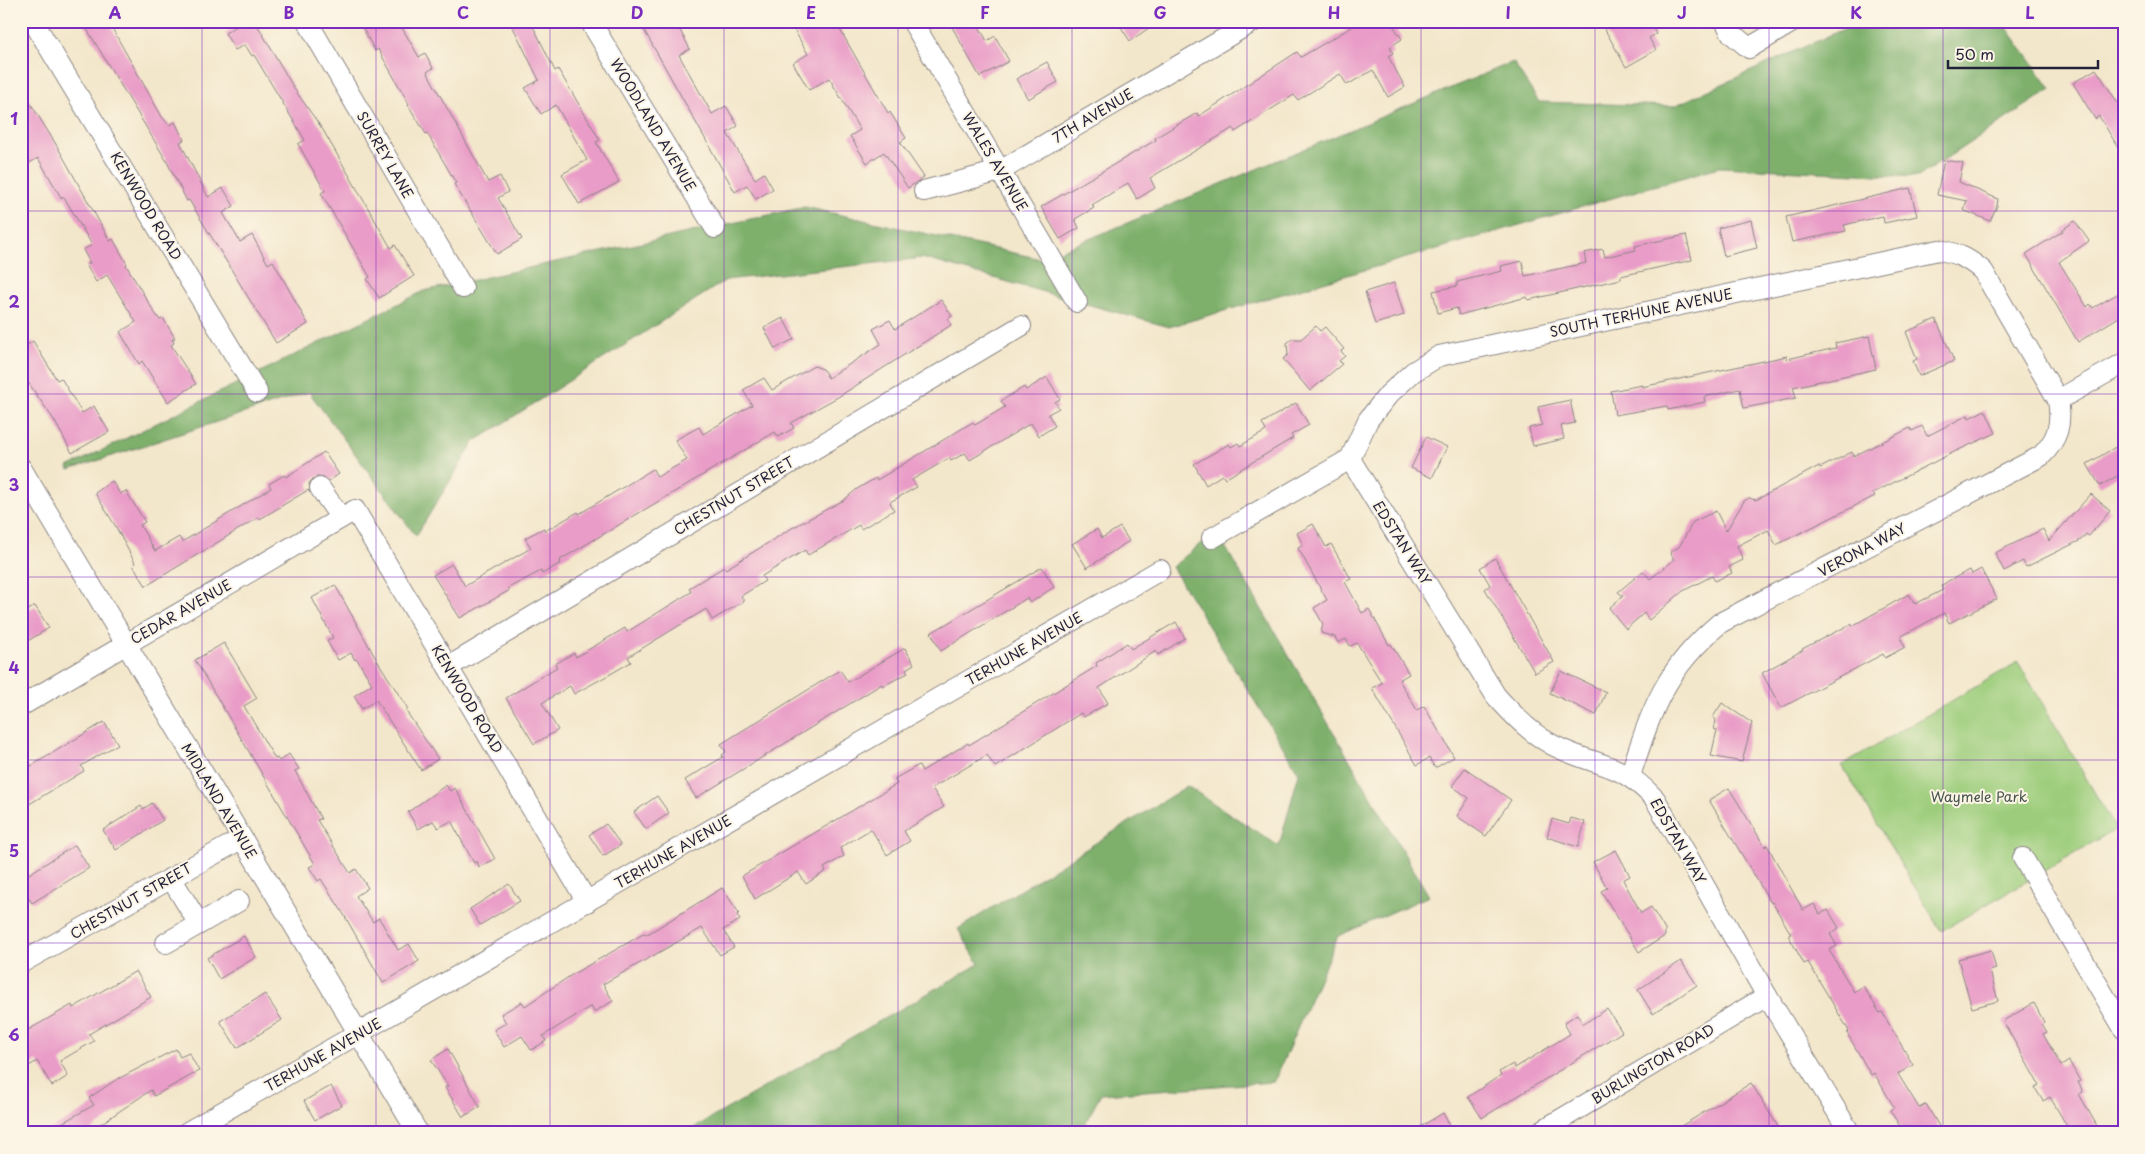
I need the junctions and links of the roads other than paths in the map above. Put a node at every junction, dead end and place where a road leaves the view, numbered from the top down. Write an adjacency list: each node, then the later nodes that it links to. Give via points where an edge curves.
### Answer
1 (33, 21): 15 (street, KENWOOD ROAD)
2 (307, 21): 11 (street, SURREY LANE)
3 (590, 21): 10 (street, WOODLAND AVENUE)
4 (912, 21): 8 (street, WALES AVENUE)
5 (1254, 21): 8 (street, 7TH AVENUE)
6 (1724, 21): 7 (street, via 1732,34 1749,48)
7 (1794, 21)
8 (1000, 171): 9 (street, 7TH AVENUE); 12 (street, WALES AVENUE)
9 (924, 191)
10 (715, 228)
11 (463, 288)
12 (1077, 302)
13 (1021, 326): 24 (street, CHESTNUT STREET)
14 (2124, 363): 16 (street)
15 (257, 392)
16 (2058, 400): 17 (street, SOUTH TERHUNE AVENUE, via 1983,271 1971,260 1939,250 1439,356 1389,394 1368,420); 26 (street, VERONA WAY, via 2061,416 2058,432 2041,456 1720,623 1697,643 1659,695)
17 (1350, 458): 21 (street); 26 (street, EDSTAN WAY, via 1496,696 1536,735 1561,749 1613,766)
18 (21, 468): 23 (street, MIDLAND AVENUE)
19 (320, 488): 20 (street)
20 (342, 518): 23 (street, CEDAR AVENUE); 24 (street, KENWOOD ROAD, via 355,510)
21 (1212, 538)
22 (1160, 570): 31 (street, TERHUNE AVENUE)
23 (126, 645): 25 (street, CEDAR AVENUE); 27 (street, MIDLAND AVENUE)
24 (448, 666): 31 (street, KENWOOD ROAD)
25 (21, 706)
26 (1630, 776): 35 (street, EDSTAN WAY, via 1655,799)
27 (241, 839): 29 (street, CHESTNUT STREET); 37 (street, MIDLAND AVENUE)
28 (2023, 858): 36 (street)
29 (171, 878): 32 (street); 34 (street, CHESTNUT STREET)
30 (239, 901): 32 (street)
31 (587, 902): 37 (street, TERHUNE AVENUE)
32 (199, 924): 33 (street)
33 (166, 943)
34 (21, 964)
35 (1767, 996): 40 (street, BURLINGTON ROAD); 41 (street, EDSTAN WAY)
36 (2124, 1028)
37 (359, 1034): 38 (street, TERHUNE AVENUE); 39 (street, MIDLAND AVENUE)
38 (186, 1133)
39 (418, 1133)
40 (1538, 1133)
41 (1850, 1133)

